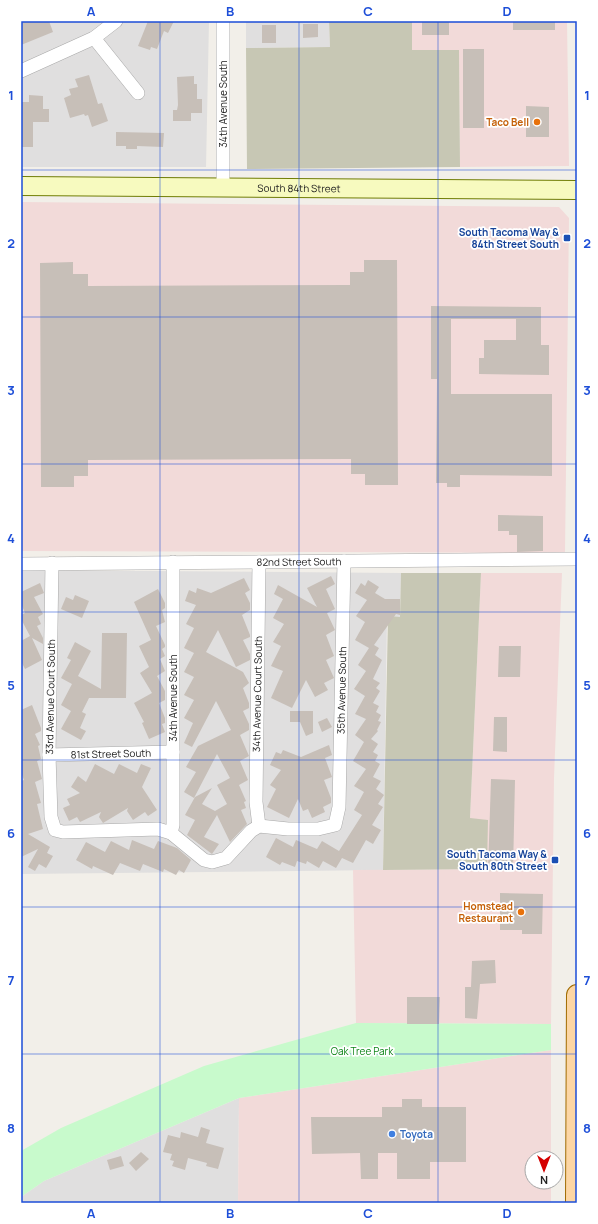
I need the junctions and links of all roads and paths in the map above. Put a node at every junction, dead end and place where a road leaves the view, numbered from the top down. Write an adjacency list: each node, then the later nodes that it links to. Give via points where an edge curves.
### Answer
1 (116, 21): 3 (street)
2 (223, 21): 7 (street, 34th Avenue South)
3 (94, 38): 4 (street); 5 (street)
4 (21, 71)
5 (138, 93)
6 (21, 186): 7 (main road, South 84th Street)
7 (223, 186): 8 (main road, South 84th Street)
8 (577, 190)
9 (577, 559): 10 (street, 82nd Street South)
10 (344, 561): 12 (street, 82nd Street South); 17 (street, 35th Avenue South, via 337,820 335,825 318,829)
11 (174, 562): 12 (street, 82nd Street South); 13 (street, 82nd Street South); 15 (street, 34th Avenue South)
12 (259, 562): 17 (street, 34th Avenue Court South, via 256,802)
13 (52, 563): 14 (street, 82nd Street South); 16 (street, 33rd Avenue Court South)
14 (21, 564)
15 (173, 752): 16 (street, 81st Street South); 18 (street, 34th Avenue South, via 174,802 173,825)
16 (49, 755): 18 (street, 33rd Avenue Court South, via 51,817 55,830 63,832 158,829)
17 (259, 826): 18 (street, via 226,858 212,862 204,860)
18 (170, 832)
19 (577, 995): 20 (main road)
20 (576, 1203)

